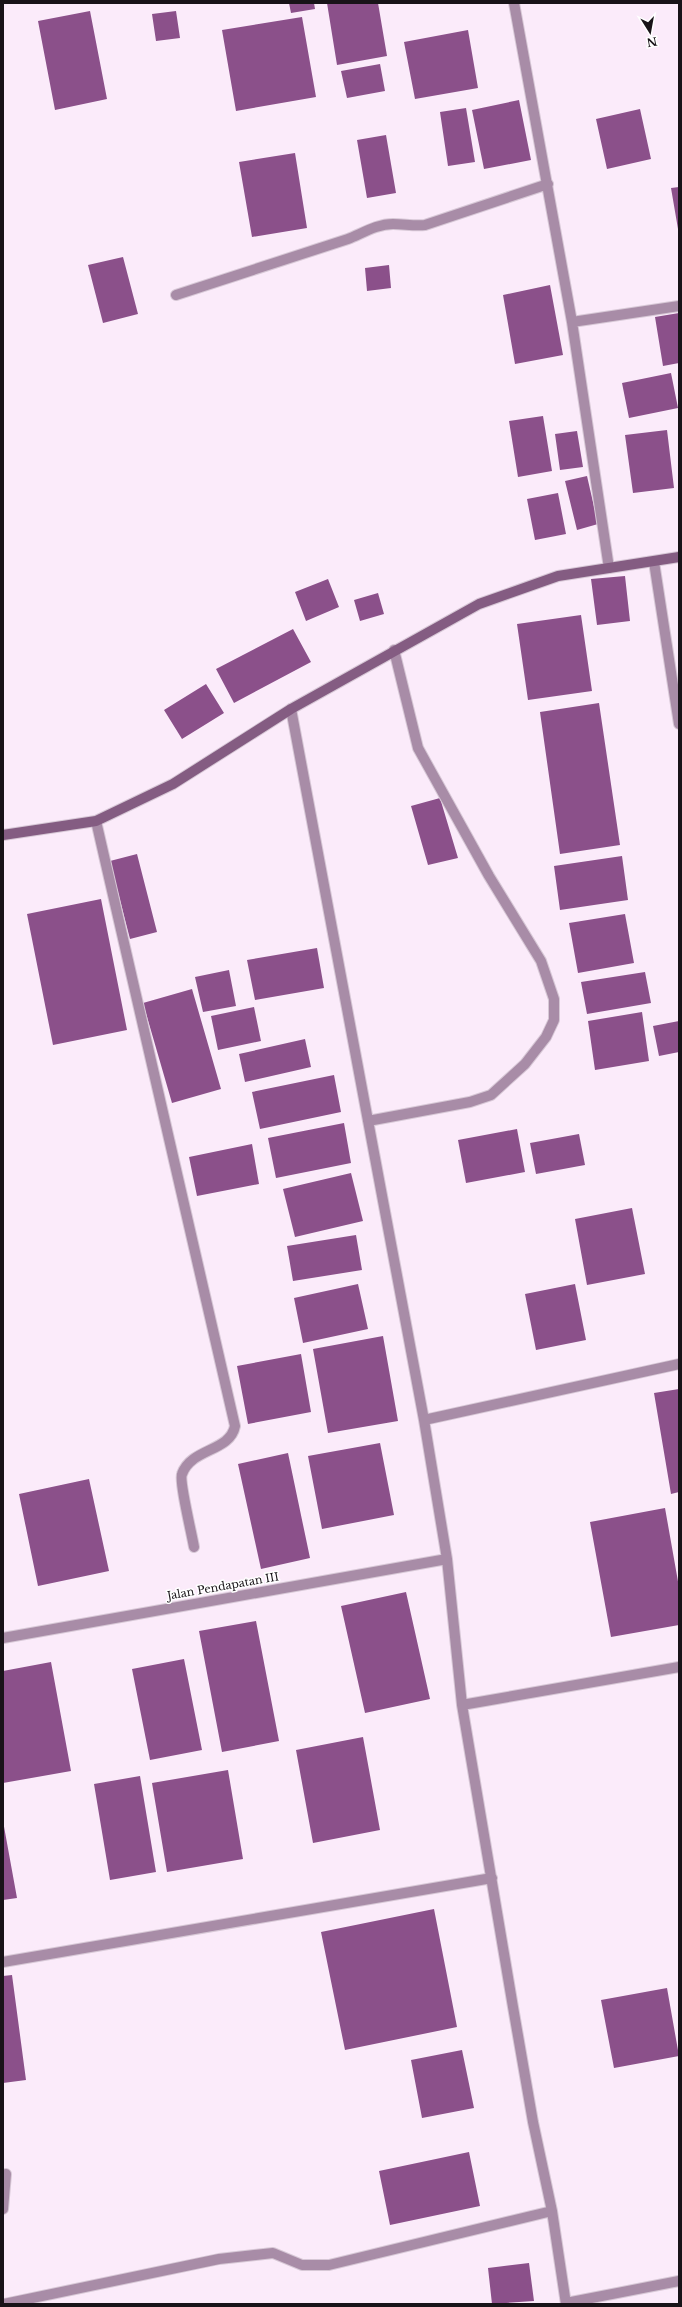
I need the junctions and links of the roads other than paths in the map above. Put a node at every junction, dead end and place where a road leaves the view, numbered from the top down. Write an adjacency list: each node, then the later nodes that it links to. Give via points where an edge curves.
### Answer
1 (514, 3): 2 (street)
2 (548, 184): 3 (street, via 425,225 394,224 371,228 348,240); 5 (street)
3 (176, 295)
4 (679, 306): 5 (street)
5 (572, 322): 8 (street)
6 (679, 557): 7 (street)
7 (654, 562): 8 (street); 11 (street)
8 (609, 568): 9 (street, via 558,576 479,604)
9 (394, 650): 10 (street); 14 (street, via 418,748 489,876 541,961 554,999 554,1020 546,1037 525,1064 491,1095 470,1102)
10 (291, 709): 12 (street, via 173,784); 14 (street)
11 (679, 724)
12 (96, 821): 13 (street); 17 (street, via 234,1426 226,1441 189,1462 181,1475)
13 (3, 835)
14 (368, 1121): 16 (street)
15 (679, 1364): 16 (street)
16 (424, 1420): 18 (street)
17 (194, 1546)
18 (447, 1559): 19 (street, Jalan Pendapatan III); 21 (street)
19 (3, 1638)
20 (679, 1667): 21 (street)
21 (462, 1705): 22 (street)
22 (492, 1878): 23 (street); 26 (street, via 533,2122)
23 (3, 1962)
24 (6, 2174): 25 (street)
25 (3, 2209)
26 (552, 2211): 28 (street, via 329,2265 302,2266 273,2253 219,2260); 29 (street)
27 (679, 2281): 29 (street)
28 (4, 2304)
29 (564, 2304)

